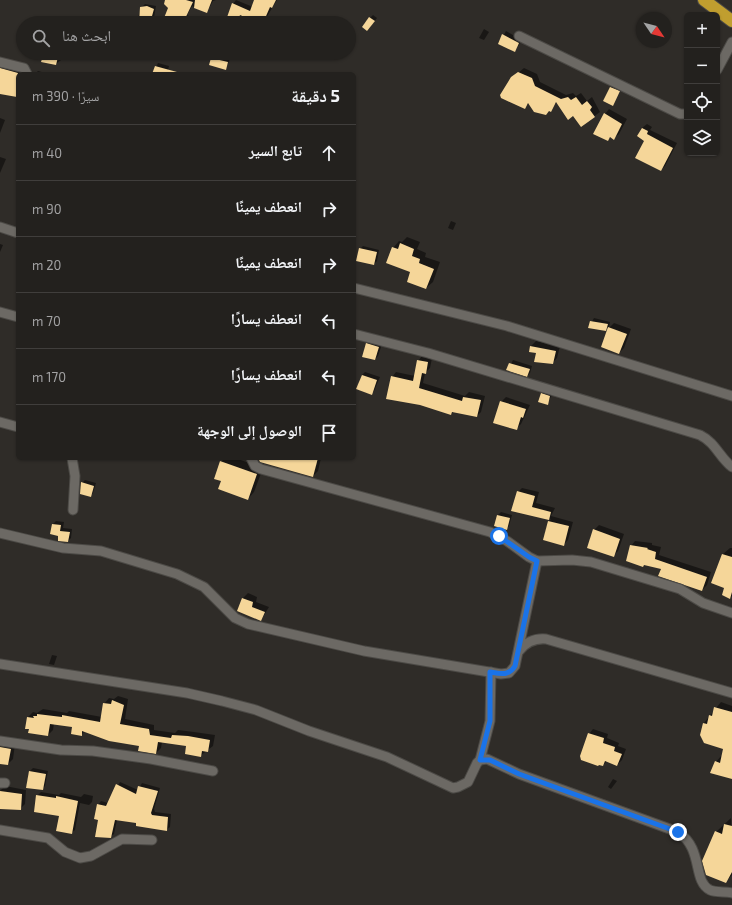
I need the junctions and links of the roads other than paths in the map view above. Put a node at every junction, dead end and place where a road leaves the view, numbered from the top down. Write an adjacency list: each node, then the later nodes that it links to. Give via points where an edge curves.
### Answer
1 (704, 0): 2 (highway)
2 (732, 21)
3 (519, 36): 8 (street)
4 (732, 42): 6 (street)
5 (0, 62): 7 (street, via 24,68)
6 (720, 64)
7 (26, 72)
8 (684, 114)
9 (0, 227): 10 (street)
10 (16, 232)
11 (356, 288): 15 (street, via 507,326)
12 (0, 312): 13 (street)
13 (16, 316)
14 (356, 335): 20 (street, via 428,353 700,435 714,444)
15 (732, 396)
16 (0, 422): 17 (street)
17 (16, 426)
18 (72, 460): 21 (street, via 75,476)
19 (252, 460): 23 (street, via 255,466 261,469 490,532 507,540)
20 (732, 467)
21 (73, 510)
22 (0, 533): 27 (street, via 63,548 101,552 177,574 204,587 235,618 248,624 364,651)
23 (537, 561): 24 (street, via 591,562 680,589 703,603); 25 (street)
24 (732, 613)
25 (519, 651): 27 (street, via 515,666 509,672); 28 (street, via 528,642 546,639)
26 (0, 664): 30 (street, via 187,693 233,704 387,757 453,788 468,782)
27 (490, 672): 30 (street, via 490,721)
28 (732, 693)
29 (0, 741): 31 (street, via 151,759)
30 (480, 760): 34 (street, via 490,760 519,774 678,832 692,845 704,885 712,890)
31 (213, 771)
32 (0, 830): 33 (street, via 48,838 65,852 80,858 91,856 122,839)
33 (152, 840)
34 (732, 893)

